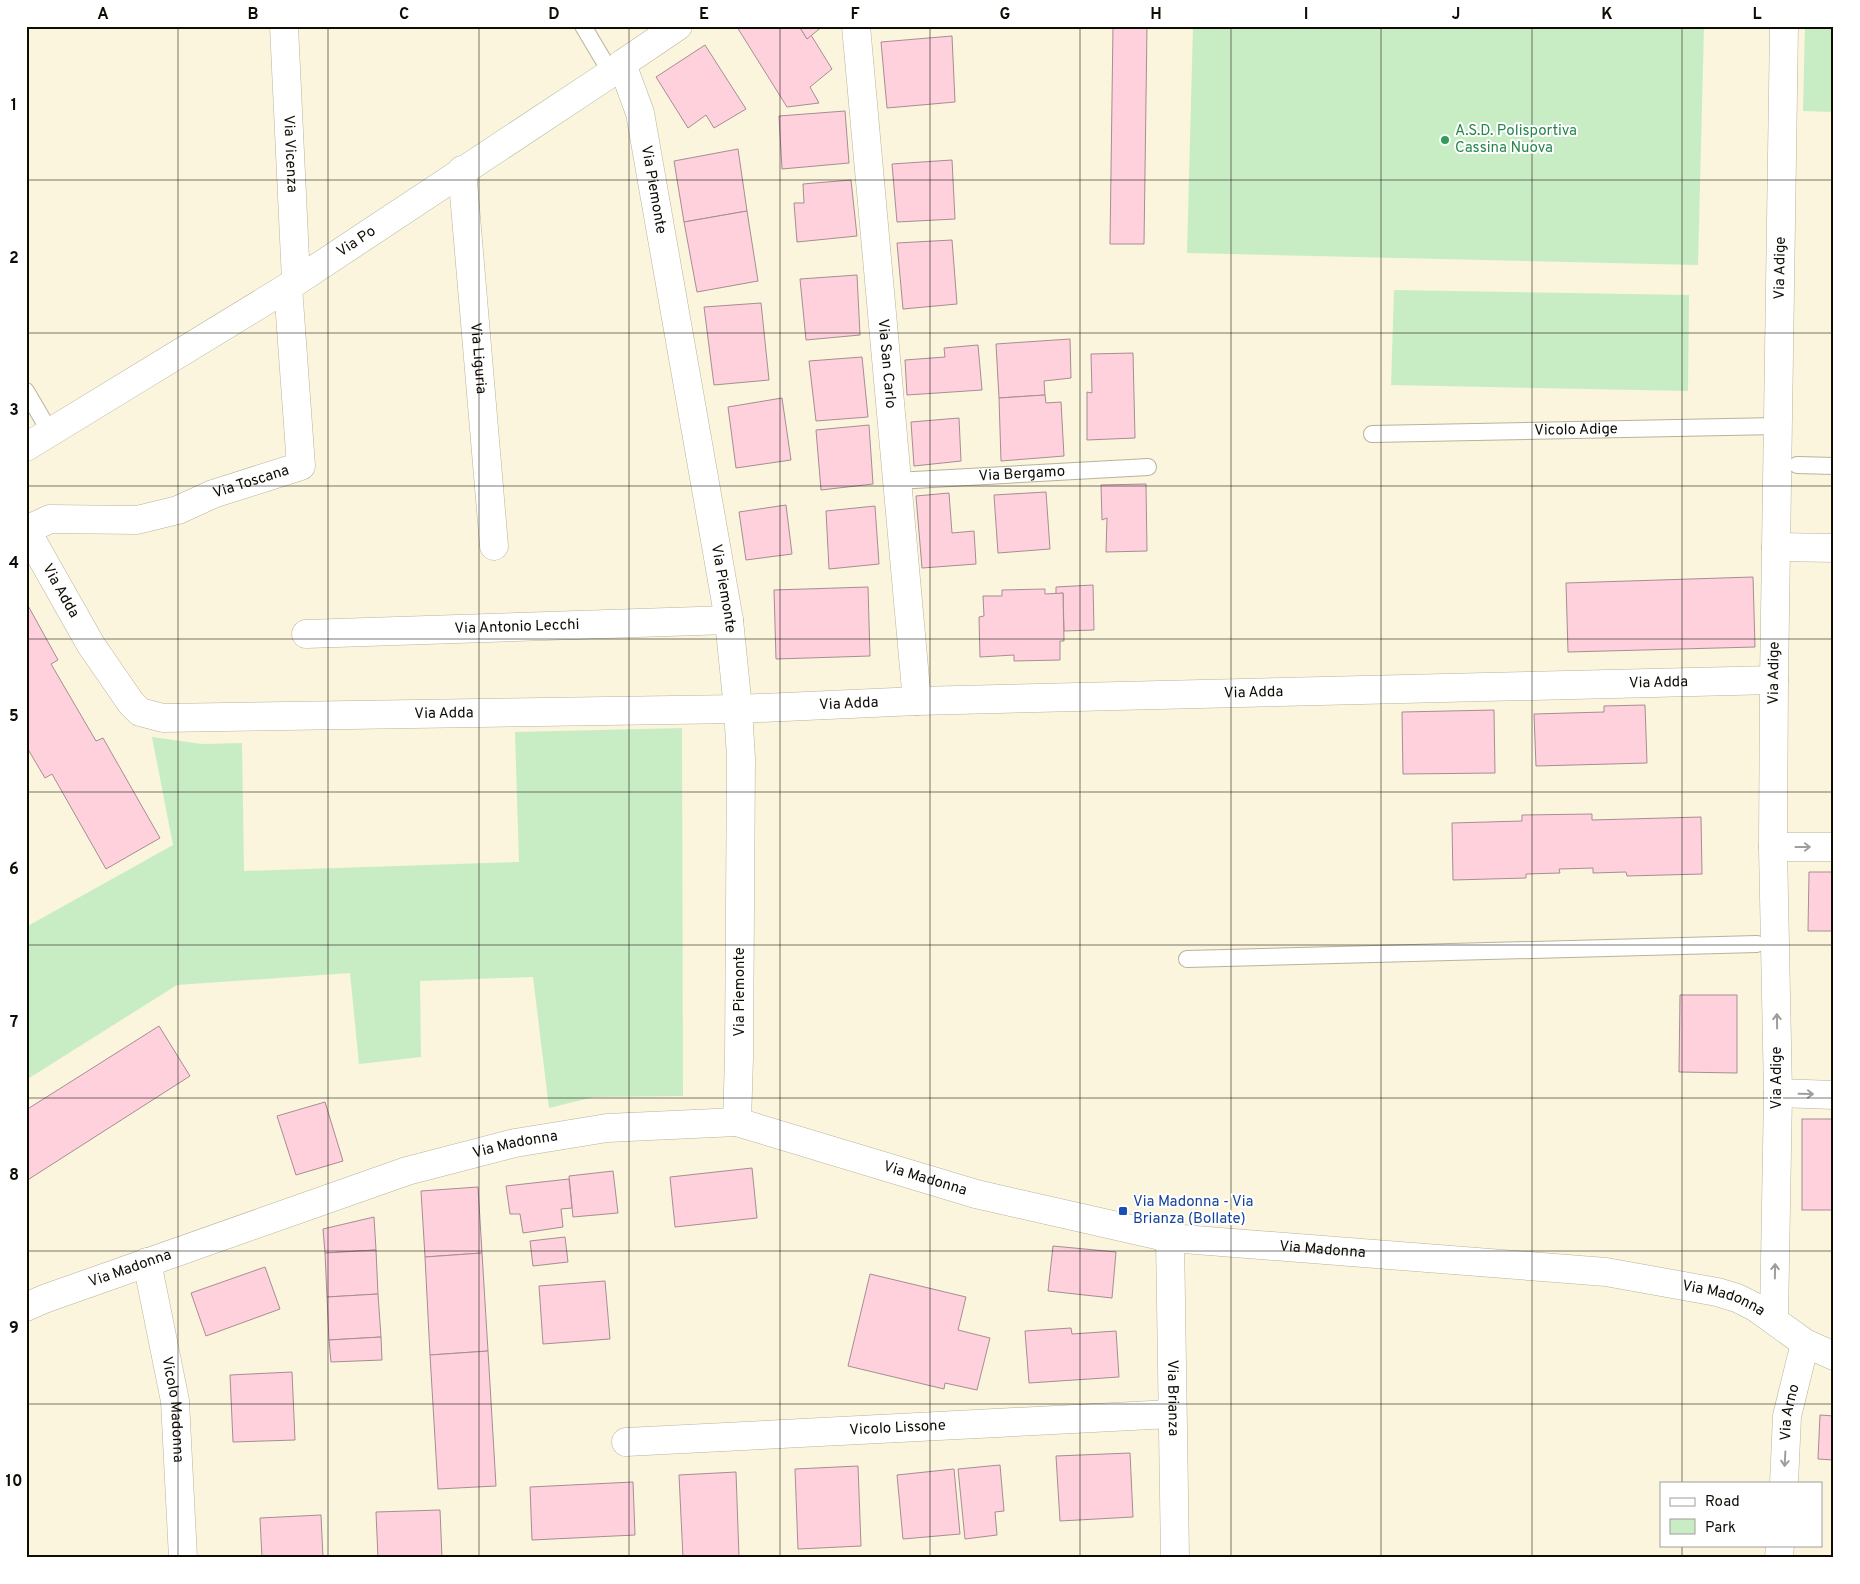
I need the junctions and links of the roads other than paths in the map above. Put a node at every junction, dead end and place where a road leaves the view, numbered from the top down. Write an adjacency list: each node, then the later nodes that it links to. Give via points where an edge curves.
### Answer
1 (284, 26): 8 (street, Via Vicenza)
2 (583, 26): 6 (lane)
3 (678, 26): 6 (street, Via Po)
4 (856, 26): 17 (street, Via San Carlo)
5 (1784, 26): 10 (street, Via Adige)
6 (617, 68): 7 (street, Via Po); 22 (street, Via Piemonte, via 640,113)
7 (462, 170): 8 (street, Via Po); 19 (street, Via Liguria)
8 (292, 284): 11 (street, Via Po); 18 (street, Via Toscana, via 301,466 212,494 178,510 137,520 50,520)
9 (26, 391): 11 (lane)
10 (1778, 426): 12 (lane, Vicolo Adige); 20 (street, Via Adige)
11 (50, 432): 13 (street, Via Po)
12 (1372, 434)
13 (26, 447)
14 (1797, 466): 15 (lane)
15 (1834, 466)
16 (1148, 467): 17 (lane, Via Bergamo)
17 (896, 481): 25 (street, Via San Carlo)
18 (26, 530): 26 (street, Via Adda, via 91,645 131,703 150,716)
19 (494, 546)
20 (1776, 547): 21 (street); 24 (street, Via Adige)
21 (1834, 548)
22 (729, 620): 23 (street, Via Antonio Lecchi); 26 (street, Via Piemonte)
23 (306, 634)
24 (1774, 680): 25 (street, Via Adda); 27 (street, Via Adige)
25 (917, 701): 26 (street, Via Adda)
26 (738, 709): 33 (street, Via Piemonte, via 741,768)
27 (1773, 847): 28 (street, one-way to 28); 29 (street, Via Adige)
28 (1834, 847)
29 (1766, 944): 30 (lane); 31 (street, Via Adige, one-way to 29)
30 (1187, 959)
31 (1778, 1093): 32 (street, one-way to 32); 37 (street, Via Adige, one-way to 31)
32 (1834, 1094)
33 (737, 1122): 34 (street, Via Madonna, via 976,1194); 35 (street, Via Madonna, via 607,1128 515,1144 407,1172)
34 (1170, 1238): 37 (street, Via Madonna, via 1606,1272 1716,1292 1737,1298); 40 (street, Via Brianza)
35 (147, 1262): 36 (street, Via Madonna); 43 (street, Vicolo Madonna, via 175,1401)
36 (26, 1307)
37 (1774, 1319): 38 (street, Via Madonna)
38 (1806, 1343): 39 (street, Via Madonna); 42 (street, Via Arno, one-way to 42, via 1788,1416)
39 (1834, 1356)
40 (1171, 1414): 41 (street, Vicolo Lissone); 44 (street, Via Brianza)
41 (626, 1442)
42 (1784, 1482)
43 (183, 1558)
44 (1175, 1558)

